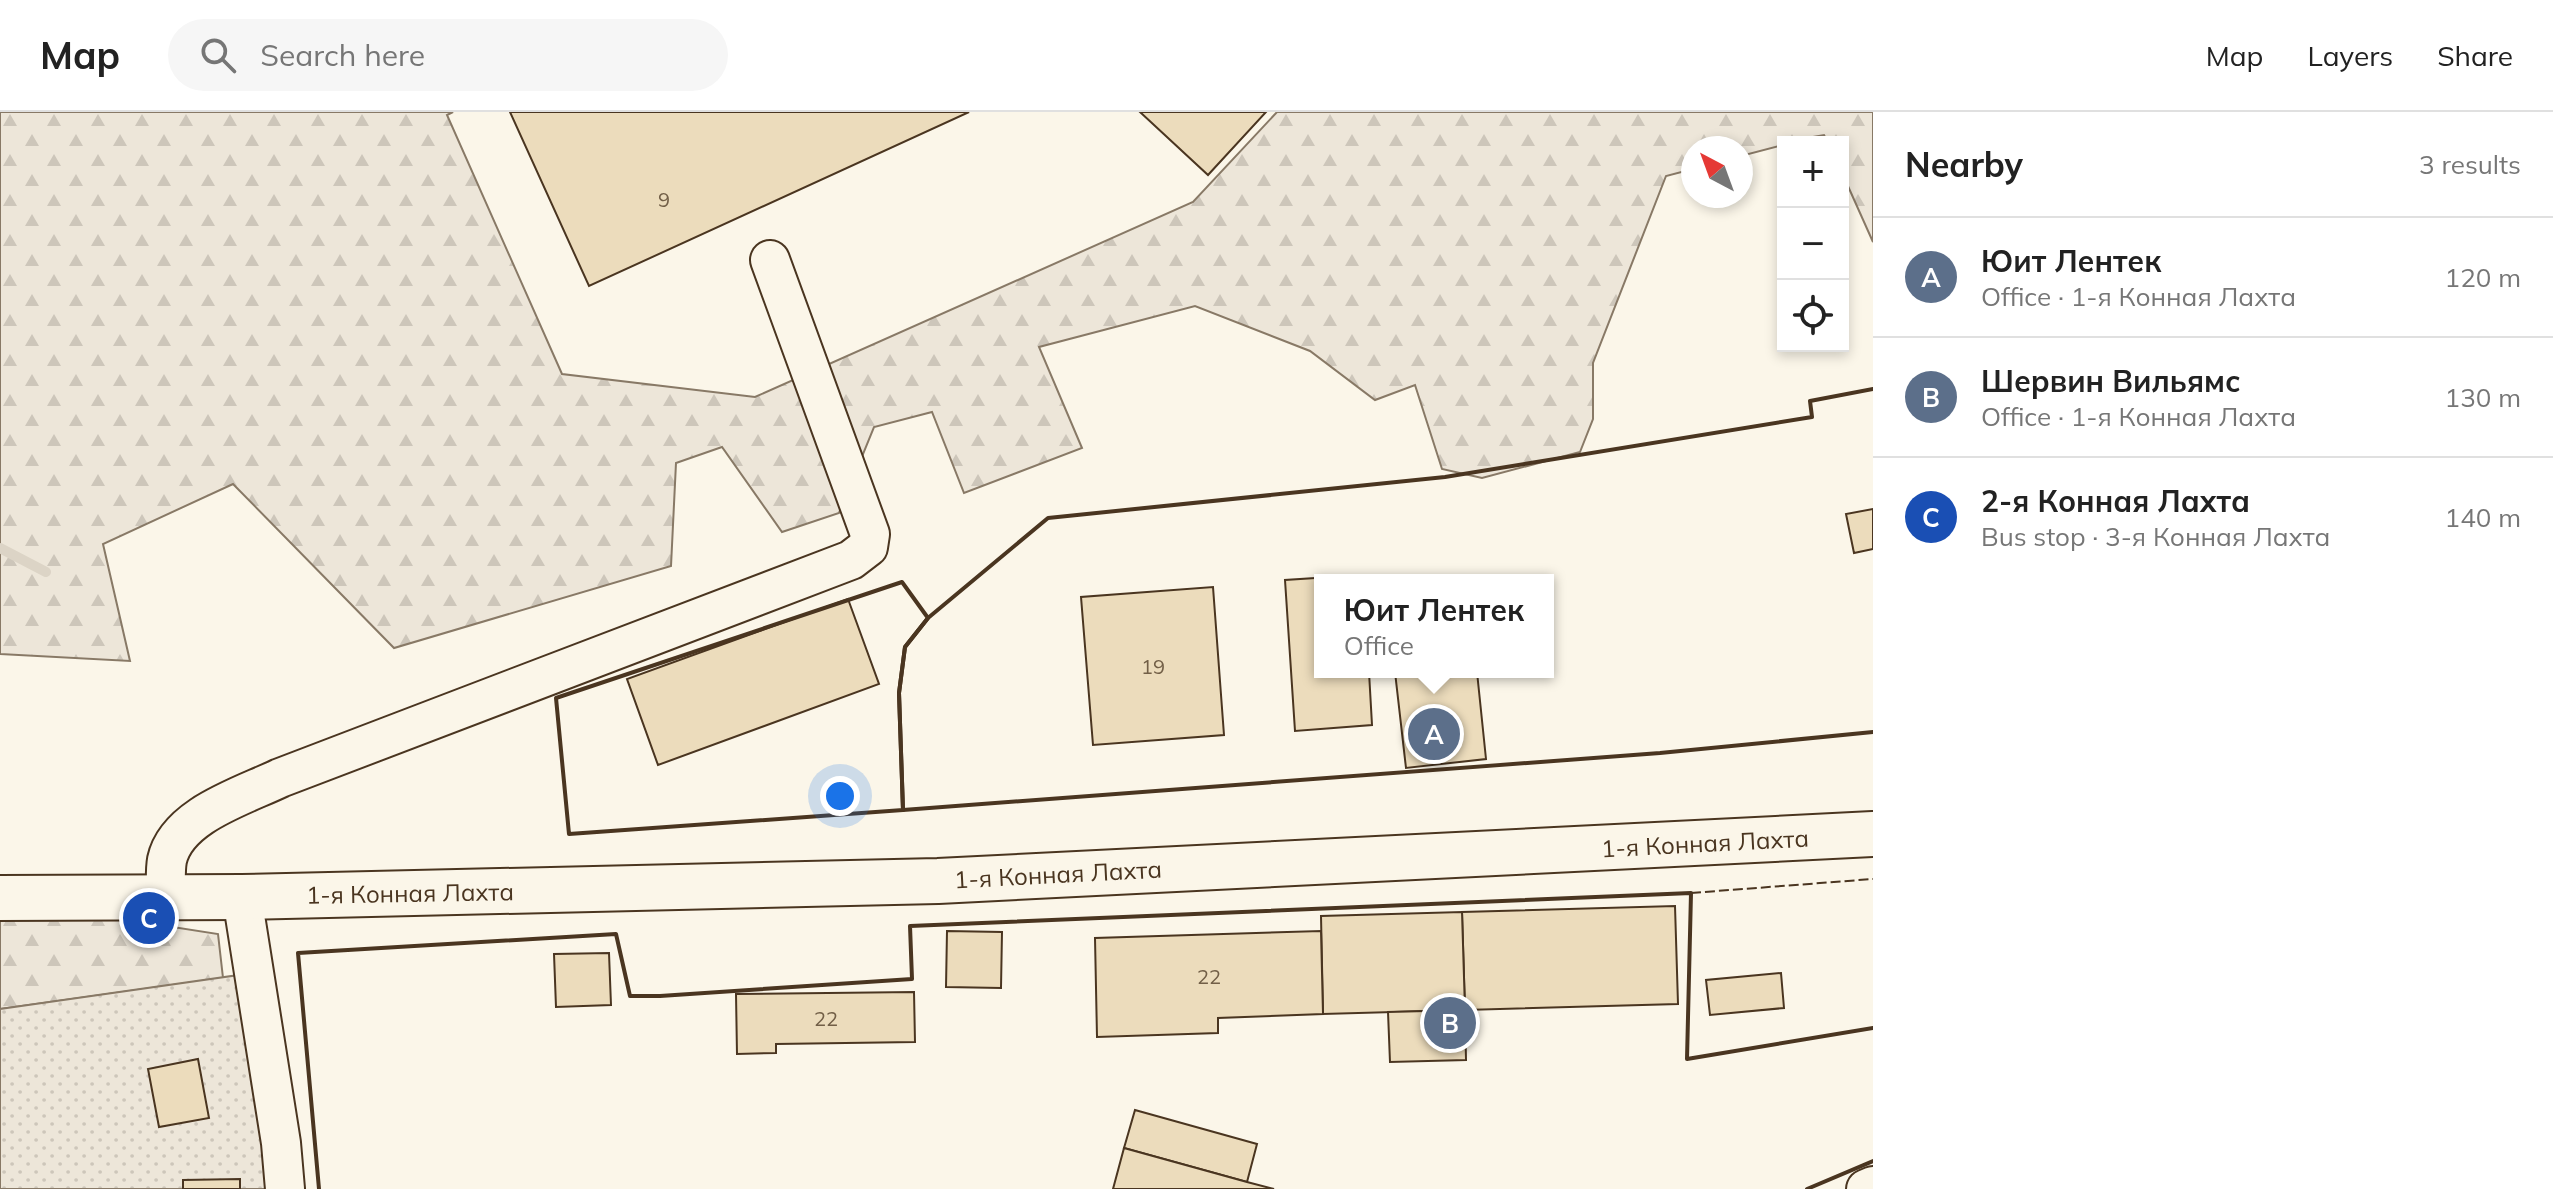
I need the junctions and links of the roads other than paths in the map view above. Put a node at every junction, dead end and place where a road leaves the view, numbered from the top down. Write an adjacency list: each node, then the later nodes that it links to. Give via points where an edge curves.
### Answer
1 (770, 260): 3 (street, via 870,534 868,547 851,560 280,778 197,820 176,838 167,860)
2 (1873, 834): 4 (main road, 1-я Конная Лахта, via 938,881)
3 (166, 897): 4 (main road, 1-я Конная Лахта); 5 (main road, 1-я Конная Лахта)
4 (242, 897): 7 (street)
5 (0, 898)
6 (1873, 1186): 8 (street)
7 (285, 1189)
8 (1866, 1189)

